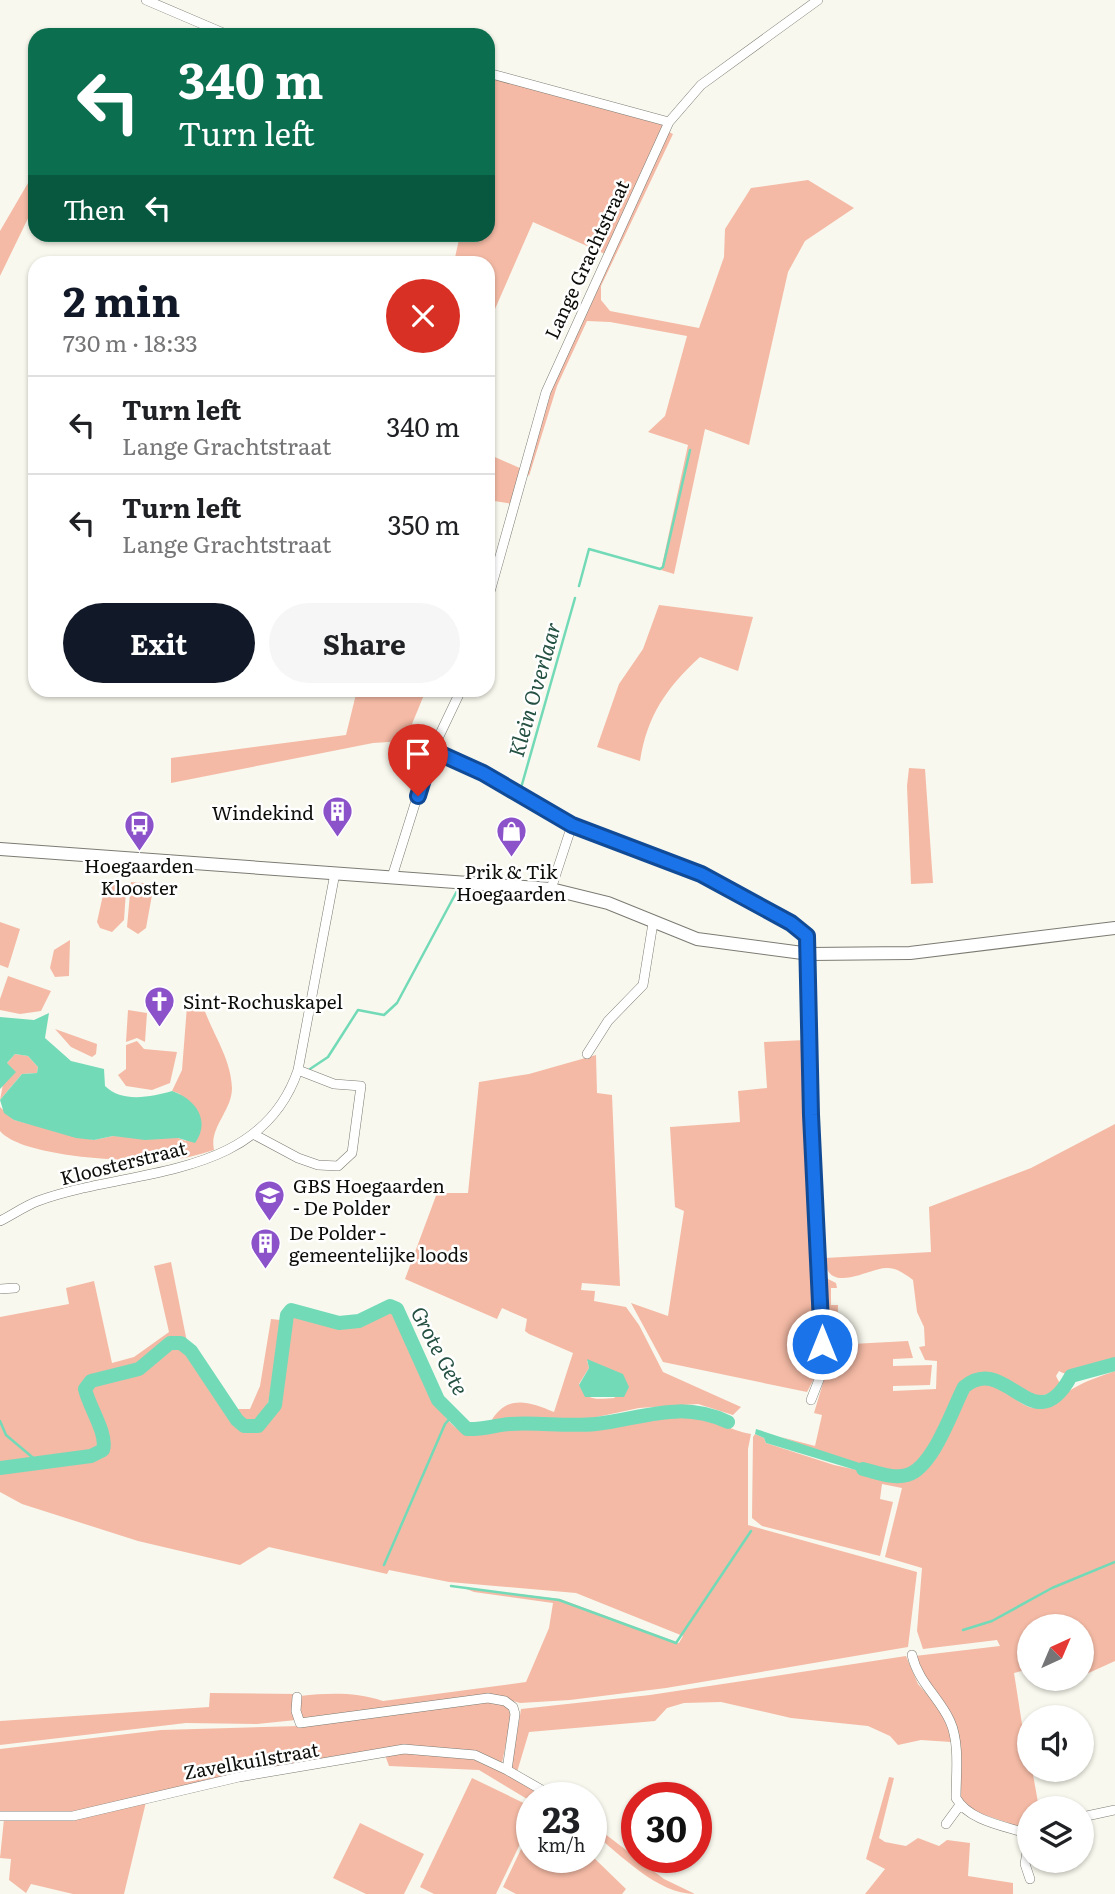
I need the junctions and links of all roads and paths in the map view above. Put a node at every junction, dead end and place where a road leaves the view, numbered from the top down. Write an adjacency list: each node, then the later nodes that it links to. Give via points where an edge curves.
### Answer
1 (146, 0): 3 (street)
2 (818, 0): 5 (street, Lange Grachtstraat, via 701,85)
3 (212, 28)
4 (495, 76): 5 (street)
5 (669, 122): 6 (street, Lange Grachtstraat, via 546,392)
6 (495, 574)
7 (458, 697): 8 (street)
8 (432, 750): 9 (street, via 483,773); 12 (street)
9 (572, 825): 13 (street); 16 (street, via 726,887 804,931)
10 (0, 849): 11 (main road)
11 (335, 873): 12 (main road); 18 (street, Kloosterstraat)
12 (392, 877): 13 (main road)
13 (551, 889): 14 (main road, via 599,900)
14 (653, 923): 16 (main road, via 697,939); 17 (street, via 643,985 608,1021)
15 (1115, 928): 16 (main road, via 909,953)
16 (810, 954): 23 (street, via 806,961 823,1322 822,1372)
17 (587, 1054)
18 (298, 1070): 19 (street, Kloosterstraat, via 280,1109); 19 (street, via 334,1084 360,1086 352,1153 338,1166 318,1165)
19 (255, 1135): 20 (street, Kloosterstraat, via 216,1156 37,1201)
20 (0, 1221)
21 (15, 1287): 22 (street)
22 (0, 1289)
23 (811, 1400)
24 (912, 1655): 28 (street, via 954,1734)
25 (297, 1696): 26 (street, Zavelkuilstraat, via 300,1723 488,1698 505,1701 514,1714)
26 (507, 1770): 27 (street, Zavelkuilstraat); 31 (street, Zavelkuilstraat, via 463,1752 404,1749 205,1784 73,1816)
27 (528, 1782)
28 (960, 1805): 32 (street); 33 (street)
29 (1115, 1810): 30 (street)
30 (1094, 1814)
31 (0, 1815)
32 (946, 1824)
33 (1017, 1830)
34 (1028, 1873): 35 (street)
35 (1030, 1880)

